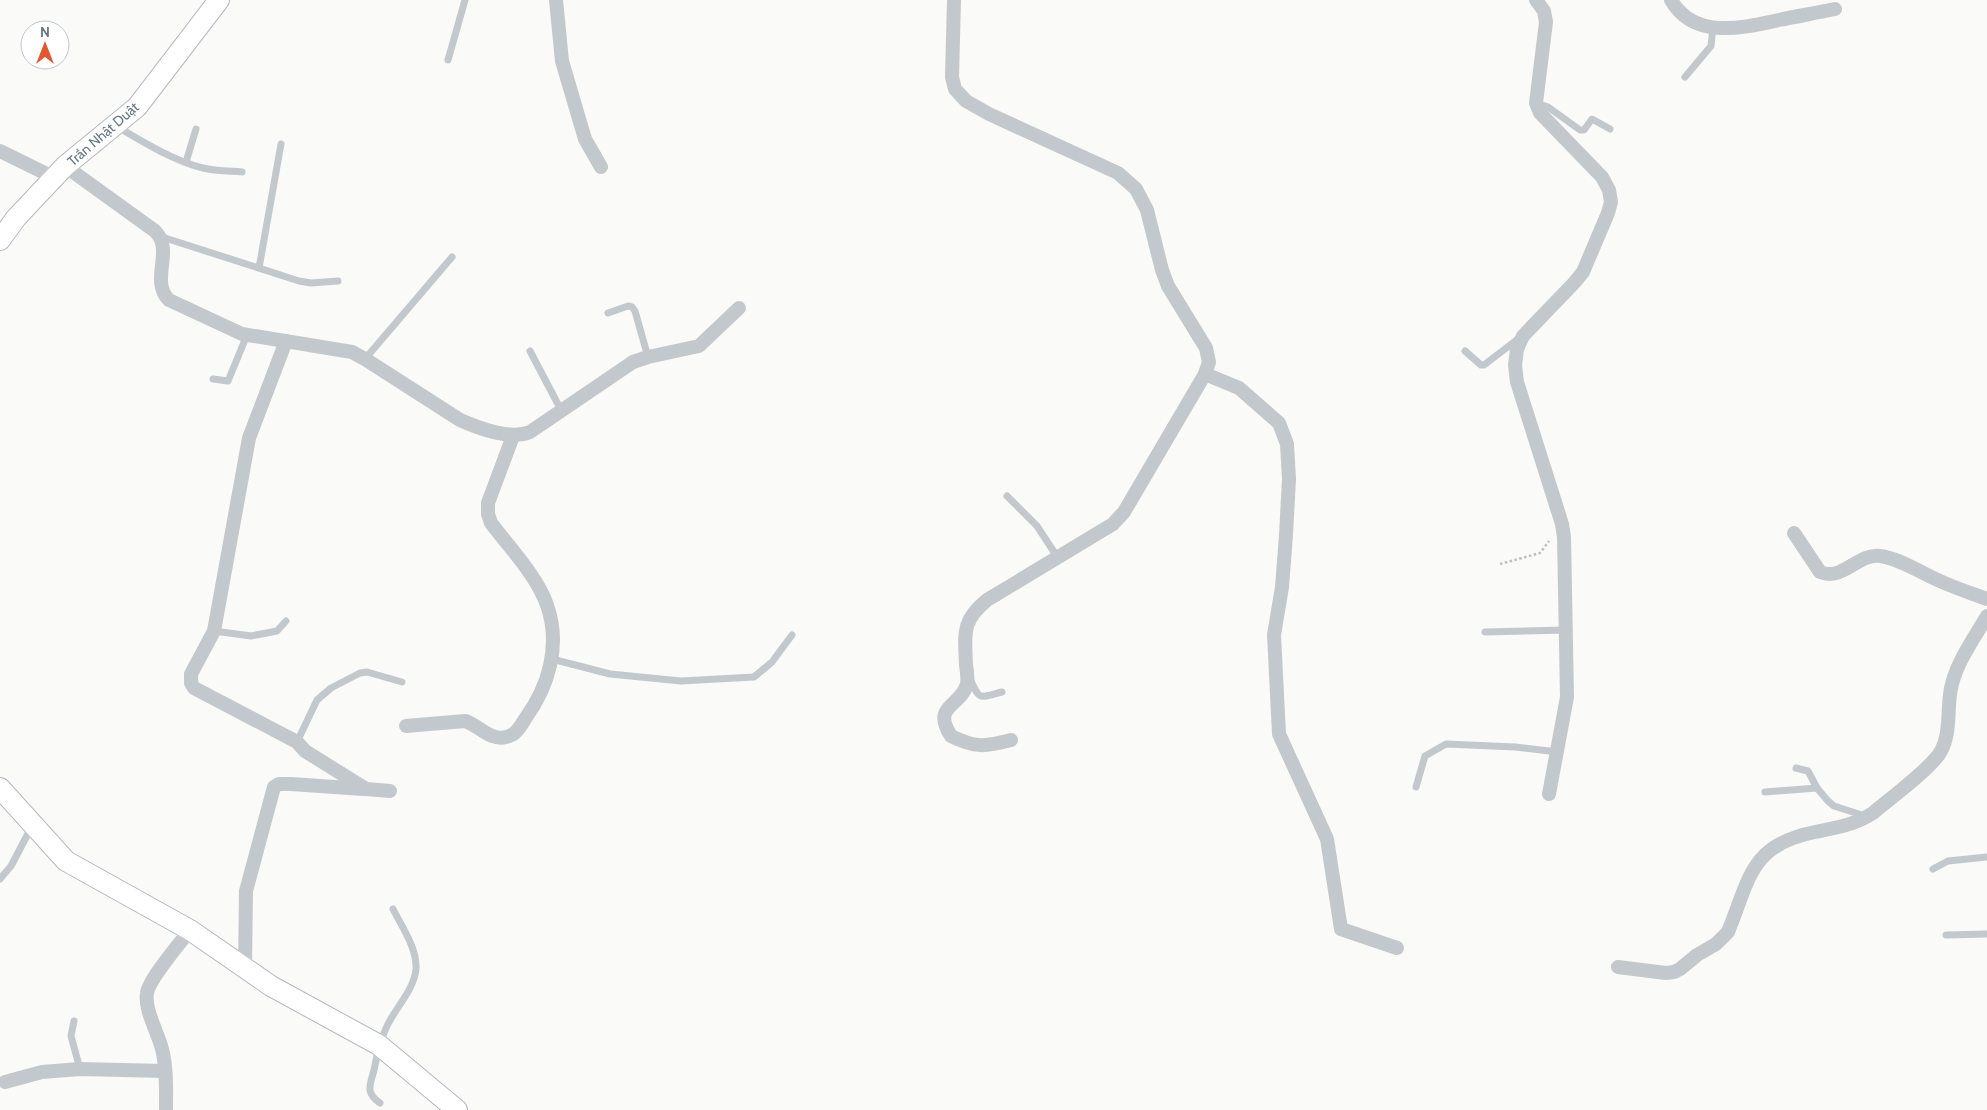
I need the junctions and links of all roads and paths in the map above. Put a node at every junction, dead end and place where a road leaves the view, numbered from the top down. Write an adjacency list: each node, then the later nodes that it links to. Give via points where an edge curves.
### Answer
1 (219, 0): 12 (street, Trần Nhật Duật, via 137,107)
2 (465, 0): 9 (lane)
3 (556, 0): 18 (street, via 562,62 585,139)
4 (954, 0): 35 (street, via 952,77 955,89 966,101 989,114 1118,173 1136,189 1147,210 1168,286 1206,348 1209,362)
5 (1536, 0): 11 (street, via 1544,11 1546,22)
6 (1671, 0): 8 (street, via 1678,12 1701,25)
7 (1835, 8): 8 (street, via 1747,27)
8 (1713, 27): 10 (lane, via 1710,46)
9 (448, 60)
10 (1685, 77)
11 (1536, 103): 14 (lane, via 1548,107 1580,130 1584,130 1592,119); 29 (street, via 1540,113 1602,178 1611,202 1583,272)
12 (116, 126): 17 (lane, via 151,147); 19 (street, Trần Nhật Duật)
13 (196, 129): 17 (lane)
14 (1610, 129)
15 (281, 144): 24 (lane)
16 (0, 151): 19 (street)
17 (186, 162): 20 (lane, via 204,168)
18 (601, 168)
19 (60, 172): 21 (street); 22 (street, Trần Nhật Duật, via 16,218)
20 (242, 172)
21 (162, 237): 24 (lane); 28 (street, via 162,293 169,300)
22 (0, 240)
23 (452, 257): 34 (lane)
24 (259, 268): 25 (lane, via 311,283)
25 (338, 281)
26 (739, 308): 33 (street, via 699,346)
27 (608, 313): 33 (lane, via 632,307)
28 (247, 335): 30 (street); 36 (lane, via 228,381)
29 (1523, 336): 32 (lane, via 1484,365); 40 (street, via 1517,349 1517,382)
30 (286, 341): 34 (street, via 337,348); 48 (street, via 247,445)
31 (530, 351): 37 (lane)
32 (1465, 351)
33 (648, 357): 37 (street, via 622,368)
34 (365, 359): 38 (street, via 460,420)
35 (1205, 374): 42 (street, via 1124,512 1113,524); 76 (street, via 1238,388 1279,423 1287,444 1286,535 1274,636 1279,734 1327,839 1341,929)
36 (213, 379)
37 (561, 410): 38 (street, via 530,432)
38 (514, 436): 51 (street, via 488,503 488,514 491,523 539,586 552,622)
39 (1007, 496): 42 (lane, via 1037,526)
40 (1562, 524): 43 (path, via 1540,553); 47 (street)
41 (1794, 533): 44 (street, via 1820,572 1827,576 1878,555)
42 (1058, 558): 52 (street, via 974,610 967,623 965,638)
43 (1500, 564)
44 (1987, 598)
45 (1987, 616): 67 (street, via 1951,685 1941,752)
46 (286, 620): 48 (lane, via 276,631 251,636)
47 (1566, 630): 49 (lane); 58 (street, via 1567,697)
48 (214, 631): 57 (street, via 191,674 194,688)
49 (1485, 632)
50 (792, 635): 51 (lane, via 772,662 754,677 681,681 610,674)
51 (552, 659): 55 (street, via 536,705 517,732 508,737 488,735 465,721)
52 (967, 672): 54 (lane, via 980,696); 56 (street, via 963,692 944,715 950,736 979,746)
53 (402, 682): 57 (lane, via 367,672 331,688 318,700)
54 (1002, 692)
55 (406, 726)
56 (1011, 740)
57 (297, 742): 63 (street, via 305,751)
58 (1558, 752): 60 (lane, via 1446,744 1425,756); 66 (street)
59 (1796, 768): 62 (lane, via 1808,771)
60 (1416, 787)
61 (0, 788): 68 (street)
62 (1817, 788): 65 (lane); 67 (lane, via 1834,806)
63 (366, 789): 64 (street); 78 (street, via 290,784 274,787 246,891)
64 (390, 791)
65 (1765, 792)
66 (1549, 794)
67 (1868, 816): 77 (street, via 1849,825 1793,836 1776,844 1761,857 1752,872 1723,939 1691,958 1680,969 1666,973)
68 (32, 825): 71 (lane, via 11,866); 73 (street, via 66,862)
69 (1987, 857): 70 (lane, via 1948,861)
70 (1934, 869)
71 (0, 879)
72 (393, 909): 80 (lane, via 416,957 416,968 414,980)
73 (190, 930): 78 (street); 82 (street, via 147,993)
74 (1987, 934): 75 (lane)
75 (1946, 935)
76 (1397, 948)
77 (1618, 967)
78 (245, 968): 80 (street, via 271,986)
79 (74, 1021): 81 (lane, via 71,1036)
80 (379, 1045): 84 (lane, via 370,1089 372,1097); 86 (street)
81 (80, 1069): 82 (street); 83 (street, via 42,1072)
82 (165, 1070): 85 (street)
83 (5, 1082)
84 (380, 1103)
85 (166, 1110)
86 (458, 1110)

